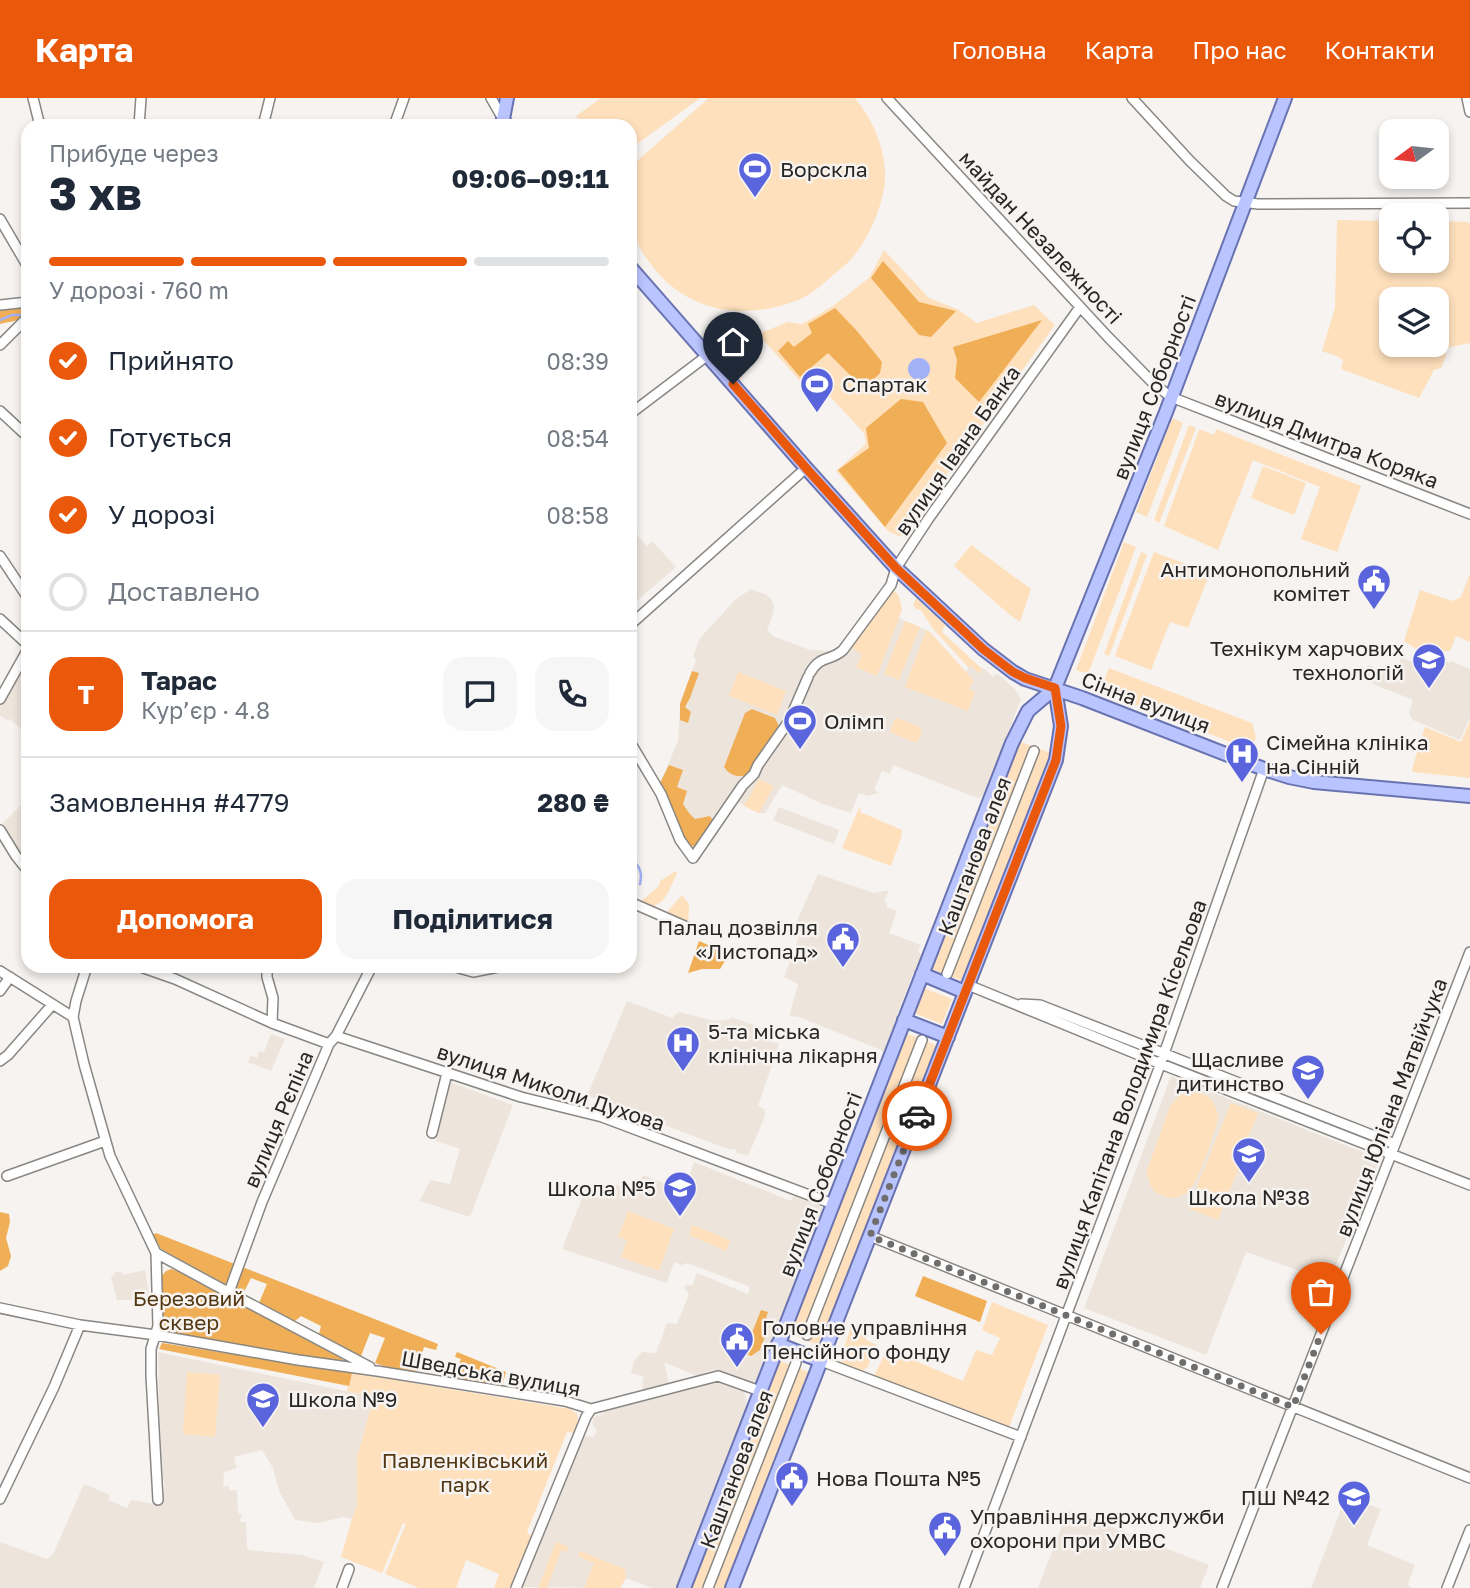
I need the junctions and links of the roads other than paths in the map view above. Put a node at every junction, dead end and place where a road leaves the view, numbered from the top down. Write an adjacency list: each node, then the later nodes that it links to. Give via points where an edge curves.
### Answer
1 (33, 98): 12 (street)
2 (141, 98): 13 (street)
3 (270, 98): 14 (street)
4 (404, 98): 15 (street)
5 (491, 98): 16 (street)
6 (507, 98): 17 (main road)
7 (887, 98): 25 (street, майдан Незалежності)
8 (1132, 98): 18 (street, via 1226,196)
9 (1285, 98): 18 (main road, вулиця Соборності)
10 (1467, 98): 11 (street)
11 (1470, 111)
12 (38, 119)
13 (140, 119)
14 (265, 119)
15 (396, 119)
16 (503, 119)
17 (505, 119)
18 (1245, 203): 19 (street); 29 (main road, вулиця Соборності)
19 (1470, 203)
20 (0, 219): 21 (street)
21 (21, 255)
22 (637, 275): 28 (main road)
23 (21, 303): 24 (street)
24 (0, 305)
25 (1080, 307): 29 (street, майдан Незалежності); 36 (street, вулиця Івана Банка)
26 (21, 324): 27 (street)
27 (0, 345)
28 (708, 355): 30 (street); 33 (main road)
29 (1171, 397): 34 (street, вулиця Дмитра Коряка); 42 (main road, вулиця Соборності)
30 (637, 409)
31 (0, 411): 32 (street)
32 (21, 430)
33 (806, 468): 36 (main road); 39 (street)
34 (1470, 514)
35 (0, 556): 37 (street)
36 (896, 568): 42 (main road, via 1013,672); 45 (street, вулиця Івана Банка, via 891,585 843,650 819,660 789,721 693,858)
37 (21, 588)
38 (0, 619): 40 (street)
39 (637, 619)
40 (21, 640)
41 (21, 660): 43 (street)
42 (1055, 688): 46 (main road, Сінна вулиця); 58 (main road, вулиця Соборності, via 1028,711 1017,731); 61 (main road, via 1061,726 1056,760)
43 (0, 699)
44 (1034, 751): 59 (street, Каштанова алея)
45 (637, 754)
46 (1264, 769): 47 (main road, Сінна вулиця, via 1314,782); 71 (street, вулиця Капітана Володимира Кісельова)
47 (1470, 796)
48 (0, 830): 49 (street)
49 (21, 862)
50 (637, 905): 51 (street)
51 (687, 927)
52 (1470, 952): 77 (street, вулиця Юліана Матвійчука)
53 (0, 971): 60 (street)
54 (85, 973): 65 (street)
55 (158, 973): 67 (street, вулиця Миколи Духова)
56 (267, 973): 67 (street)
57 (368, 973): 69 (street, вулиця Рєпіна)
58 (922, 974): 61 (main road); 66 (main road, вулиця Соборності)
59 (947, 974)
60 (10, 977): 62 (street); 64 (street)
61 (967, 988): 63 (street); 68 (main road)
62 (0, 991)
63 (1012, 1003): 71 (street, via 1040,1005); 73 (street)
64 (52, 1004): 65 (street); 72 (street)
65 (74, 1017): 76 (street)
66 (904, 1020): 68 (main road); 80 (main road, вулиця Соборності)
67 (272, 1023): 69 (street, вулиця Миколи Духова)
68 (947, 1037): 81 (main road)
69 (333, 1040): 74 (street, вулиця Миколи Духова); 83 (street, вулиця Рєпіна, via 262,1202)
70 (922, 1040): 88 (street)
71 (1164, 1054): 73 (street, вулиця Капітана Володимира Кісельова); 77 (street)
72 (0, 1061)
73 (1161, 1064): 77 (street); 85 (street, вулиця Капітана Володимира Кісельова)
74 (447, 1073): 75 (street); 80 (street, вулиця Миколи Духова, via 602,1117)
75 (432, 1133)
76 (105, 1142): 78 (street); 82 (street)
77 (1394, 1149): 79 (street); 94 (street, вулиця Юліана Матвійчука)
78 (7, 1176)
79 (1470, 1185)
80 (832, 1204): 89 (main road, вулиця Соборності)
81 (870, 1236): 85 (street); 90 (main road)
82 (156, 1253): 83 (street, Шведська вулиця); 87 (street)
83 (229, 1293): 92 (street, Шведська вулиця)
84 (0, 1308): 86 (street, Шведська вулиця)
85 (1067, 1315): 94 (street); 96 (street, вулиця Капітана Володимира Кісельова)
86 (80, 1325): 87 (street, Шведська вулиця); 98 (street)
87 (156, 1335): 92 (street, Шведська вулиця); 99 (street, via 151,1375)
88 (807, 1335)
89 (778, 1343): 90 (main road); 93 (main road, вулиця Соборності)
90 (821, 1361): 96 (street); 106 (main road)
91 (796, 1363): 105 (street, Каштанова алея)
92 (377, 1371): 95 (street, Шведська вулиця)
93 (760, 1391): 95 (street, Шведська вулиця, via 718,1376); 104 (main road, вулиця Соборності)
94 (1293, 1407): 97 (street); 108 (street, вулиця Юліана Матвійчука)
95 (591, 1409): 103 (street)
96 (1021, 1437): 107 (street, вулиця Капітана Володимира Кісельова)
97 (1470, 1478)
98 (0, 1499)
99 (158, 1500)
100 (1470, 1530): 109 (street)
101 (349, 1569): 102 (street)
102 (342, 1588)
103 (516, 1588)
104 (684, 1588)
105 (708, 1588)
106 (732, 1588)
107 (964, 1588)
108 (1222, 1588)
109 (1447, 1588)

